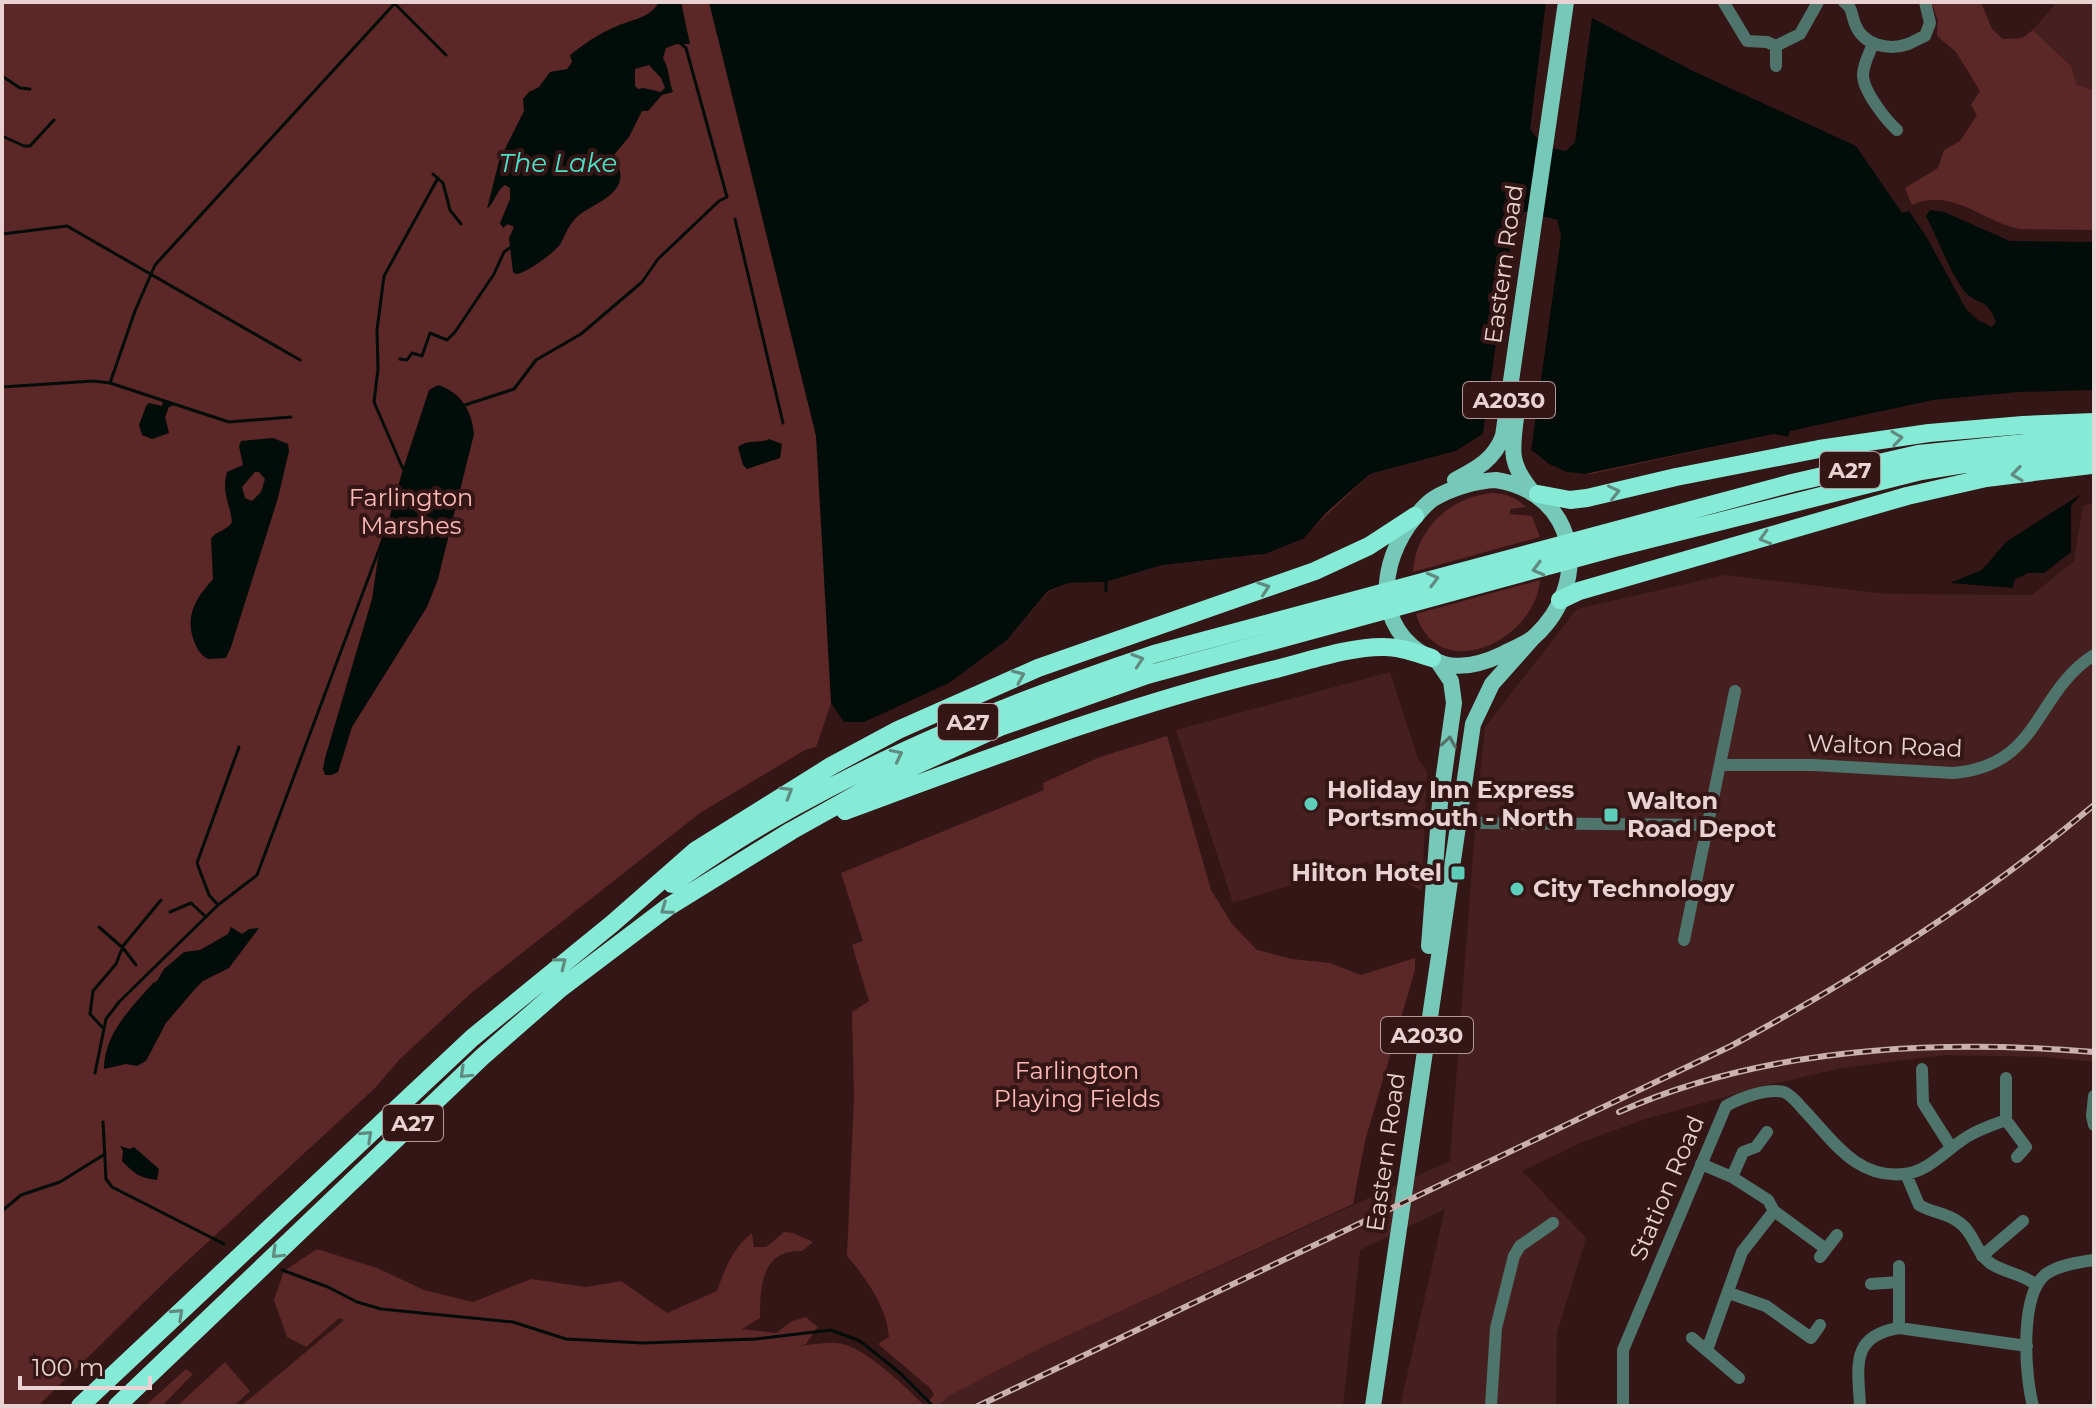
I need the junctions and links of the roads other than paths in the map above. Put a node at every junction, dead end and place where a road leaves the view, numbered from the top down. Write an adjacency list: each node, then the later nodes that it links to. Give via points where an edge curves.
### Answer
1 (1566, 2): 12 (main road, Eastern Road / A2030)
2 (1575, 2): 12 (main road, Eastern Road / A2030)
3 (1818, 2): 9 (street, via 1800,34)
4 (1844, 2): 8 (street, via 1859,32)
5 (1925, 2): 7 (street, via 1930,23)
6 (1724, 3): 9 (street, via 1747,41)
7 (1925, 36): 8 (street, via 1908,44); 10 (street)
8 (1873, 44): 13 (street, via 1864,81)
9 (1776, 46): 11 (street)
10 (1934, 47)
11 (1776, 66)
12 (1554, 118): 14 (main road, Eastern Road / A2030)
13 (1897, 130)
14 (1532, 268): 19 (main road, Eastern Road / A2030, via 1512,454 1515,468); 20 (main road, Eastern Road / A2030, via 1501,442 1486,463)
15 (2094, 422): 19 (highway, one-way to 15, via 1587,498 1819,449 1929,433)
16 (2094, 436): 22 (highway, A27, via 1918,454 1792,483)
17 (2094, 453): 22 (highway, A27, via 1921,471)
18 (2094, 464): 23 (highway, one-way to 23, via 1986,478 1907,496)
19 (1535, 493): 20 (main road, via 1490,480); 23 (main road, via 1560,520 1569,544 1570,564)
20 (1433, 499): 21 (main road)
21 (1415, 516): 27 (main road, via 1393,552 1385,599 1396,626); 34 (highway, one-way to 21, via 695,851 898,730 1038,668 1315,571 1369,546)
22 (1612, 539): 24 (highway, A27)
23 (1560, 600): 25 (main road)
24 (1359, 608): 33 (highway, A27, via 1000,727 877,783); 34 (highway, A27, one-way to 24, via 764,824 954,728 1154,654)
25 (1532, 639): 27 (main road, via 1483,662 1457,665); 31 (main road, Eastern Road / A2030, via 1492,684 1477,711)
26 (2094, 655): 29 (street, Walton Road, via 2012,752 1974,771)
27 (1435, 660): 30 (main road, Eastern Road / A2030, one-way to 27, via 1454,693); 33 (highway, via 1381,647 1243,677 1089,721)
28 (1735, 691): 29 (street)
29 (1720, 765): 32 (street)
30 (1439, 819): 31 (street); 49 (main road, Eastern Road / A2030, via 1431,933)
31 (1457, 821): 32 (street); 49 (main road, Eastern Road / A2030)
32 (1706, 825): 35 (street)
33 (791, 831): 69 (highway, A27, one-way to 69, via 668,907 561,988)
34 (613, 923): 68 (highway, A27, one-way to 34, via 472,1038)
35 (1684, 940)
36 (1922, 1069): 39 (street)
37 (2002, 1083): 41 (street)
38 (2094, 1096): 42 (street)
39 (1923, 1103): 40 (street); 44 (street)
40 (1907, 1104)
41 (2006, 1120): 44 (street); 45 (street, via 2026,1147)
42 (2094, 1125)
43 (1767, 1132): 48 (street, via 1756,1147 1743,1152)
44 (1951, 1147): 47 (street, via 1928,1166)
45 (2017, 1157)
46 (1701, 1164): 47 (street, Station Road, via 1726,1106 1773,1091 1796,1100 1858,1166); 48 (street); 73 (street, Station Road, via 1623,1350)
47 (1906, 1174): 55 (street, via 1919,1205 1961,1223)
48 (1732, 1177): 50 (street)
49 (1398, 1197): 54 (main road, Eastern Road / A2030)
50 (1771, 1205): 53 (street, via 1823,1253); 61 (street, via 1742,1252)
51 (2023, 1221): 55 (street)
52 (1553, 1223): 72 (street, via 1514,1256 1496,1328)
53 (1837, 1235)
54 (1391, 1247): 70 (main road, Eastern Road / A2030); 71 (main road, Eastern Road / A2030)
55 (1982, 1256): 60 (street)
56 (2094, 1260): 60 (street, via 2052,1271)
57 (1899, 1266): 58 (street)
58 (1899, 1282): 59 (street); 63 (street)
59 (1871, 1284)
60 (2036, 1285): 65 (street)
61 (1729, 1293): 62 (street, via 1766,1306 1811,1338); 66 (street)
62 (1820, 1325)
63 (1899, 1328): 65 (street); 74 (street, via 1874,1335 1859,1353)
64 (1692, 1338): 66 (street)
65 (2027, 1346): 75 (street)
66 (1707, 1350): 67 (street)
67 (1739, 1378)
68 (80, 1406)
69 (117, 1406)
70 (1363, 1406)
71 (1373, 1406)
72 (1491, 1406)
73 (1623, 1406)
74 (1860, 1406)
75 (2033, 1406)

